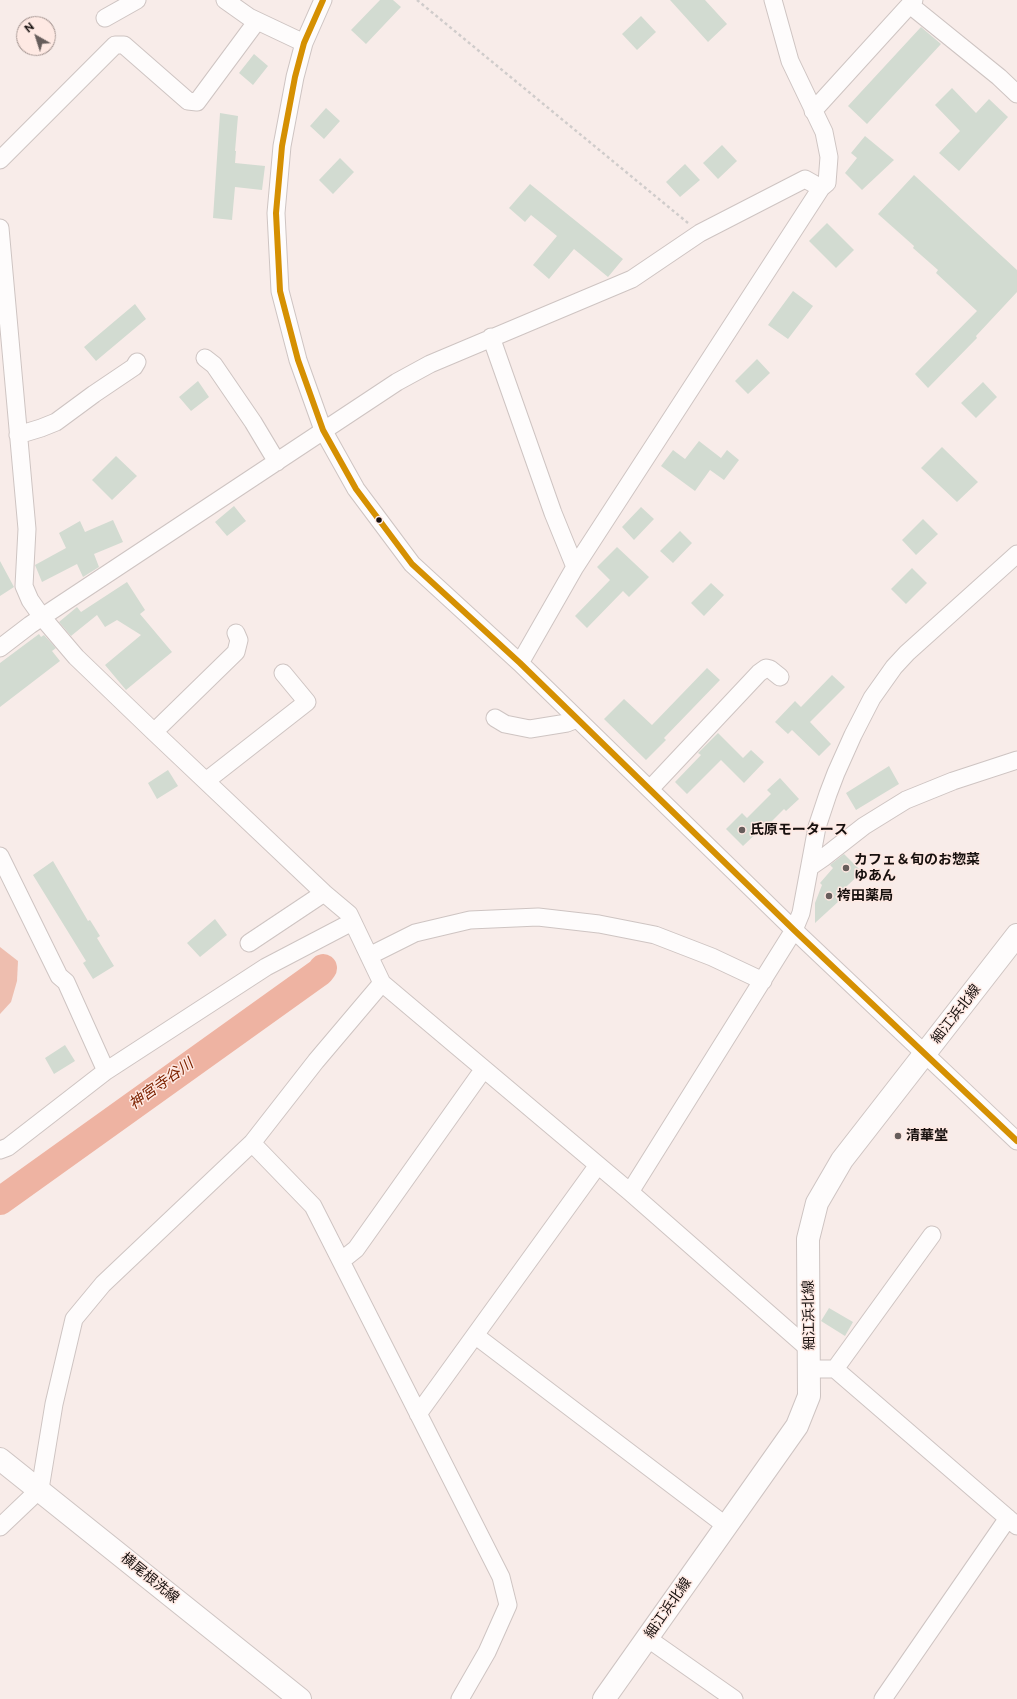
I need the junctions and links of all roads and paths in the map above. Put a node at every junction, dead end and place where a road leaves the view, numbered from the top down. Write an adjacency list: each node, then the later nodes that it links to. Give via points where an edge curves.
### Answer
1 (137, 0): 7 (street)
2 (225, 0): 8 (street, via 238,11)
3 (323, 0): 9 (street)
4 (417, 0): 15 (path)
5 (773, 0): 11 (street, via 790,61)
6 (912, 3): 10 (street); 11 (street)
7 (105, 18)
8 (257, 21): 9 (street); 12 (street, via 196,102 188,101 124,45 115,44)
9 (304, 43): 21 (street, via 282,146 276,214 280,291 298,360)
10 (1017, 94)
11 (814, 111): 13 (street, via 824,132 829,158 826,184)
12 (0, 160)
13 (821, 188): 15 (street, via 804,179); 25 (street)
14 (0, 228): 16 (street)
15 (700, 233): 17 (street, via 632,279)
16 (1, 266): 20 (street)
17 (491, 337): 21 (street, via 397,382); 25 (street, via 552,513)
18 (205, 358): 23 (street, via 214,365)
19 (137, 362): 22 (street, via 134,368 56,422)
20 (6, 365): 22 (street)
21 (323, 430): 23 (street); 29 (street, via 356,489 412,564)
22 (18, 435): 26 (street, via 27,529 24,586)
23 (277, 462): 26 (street)
24 (1017, 554): 39 (street, via 907,653 872,698 836,772 817,827)
25 (575, 567): 29 (street)
26 (42, 617): 28 (street); 34 (street, via 76,657)
27 (236, 633): 34 (street, via 239,640 236,652)
28 (0, 648)
29 (520, 663): 33 (street)
30 (283, 673): 36 (street, via 307,702)
31 (780, 676): 37 (street, via 766,668 759,673)
32 (495, 718): 33 (street, via 505,724 530,729)
33 (577, 719): 37 (street)
34 (154, 732): 36 (street)
35 (1017, 760): 39 (street, via 953,780 906,800 864,826)
36 (206, 781): 40 (street)
37 (650, 789): 42 (street)
38 (0, 856): 50 (street, via 59,976 66,982)
39 (810, 867): 42 (street, via 801,913)
40 (324, 893): 41 (street, via 348,914); 44 (street)
41 (352, 922): 45 (street); 50 (street, via 266,967)
42 (794, 930): 46 (street); 48 (street)
43 (1017, 935): 48 (main road, 細江浜北線)
44 (249, 943)
45 (368, 956): 46 (street, via 422,931 470,920 538,917 599,924 655,936 712,957); 47 (street)
46 (763, 981): 55 (street)
47 (382, 983): 49 (street); 52 (street, via 316,1061)
48 (925, 1055): 51 (street); 59 (main road, 細江浜北線, via 842,1160 817,1204 808,1239)
49 (483, 1070): 54 (street); 57 (street, via 356,1249)
50 (106, 1071): 53 (street, via 8,1147)
51 (1016, 1139)
52 (252, 1143): 57 (street, via 313,1206); 63 (street, via 103,1284 74,1319 54,1404)
53 (0, 1150)
54 (598, 1166): 55 (street); 58 (street)
55 (630, 1192): 59 (street)
56 (932, 1235): 60 (street)
57 (341, 1261): 61 (street)
58 (476, 1336): 61 (street); 65 (street)
59 (810, 1359): 60 (street); 65 (main road, 細江浜北線, via 809,1396 797,1426)
60 (834, 1369): 64 (street)
61 (418, 1414): 69 (street, via 501,1577 508,1604 487,1652)
62 (0, 1459): 63 (main road, 横尾根洗線)
63 (40, 1489): 66 (street); 68 (main road, 横尾根洗線)
64 (1012, 1522): 72 (street)
65 (725, 1525): 67 (main road, 細江浜北線)
66 (0, 1527)
67 (647, 1638): 70 (main road, 細江浜北線); 71 (street)
68 (300, 1699)
69 (460, 1699)
70 (604, 1699)
71 (734, 1699)
72 (883, 1699)

